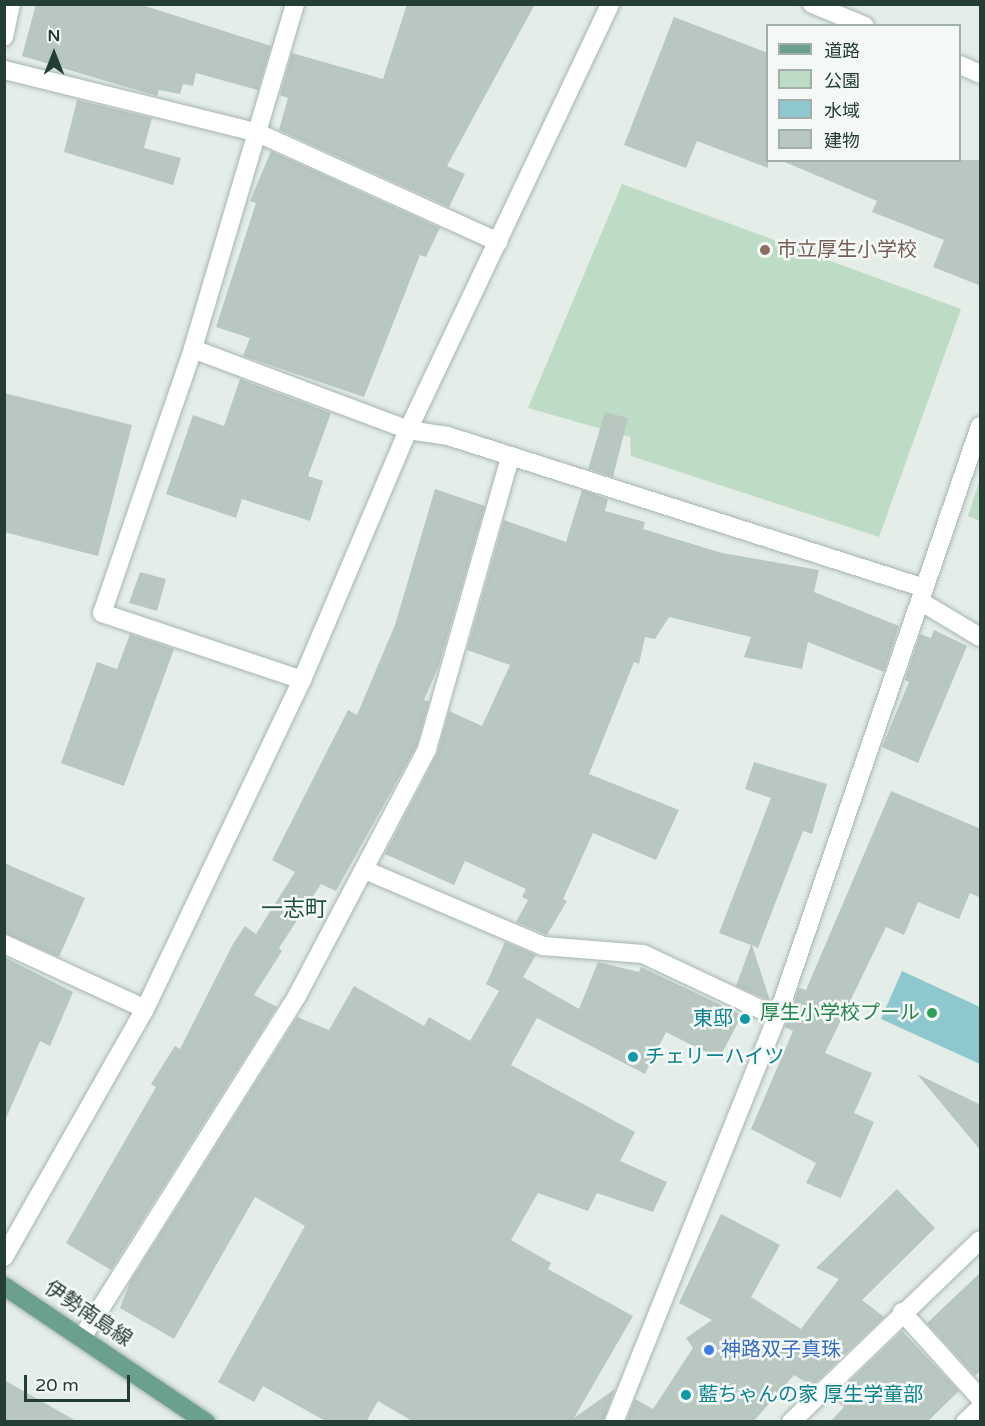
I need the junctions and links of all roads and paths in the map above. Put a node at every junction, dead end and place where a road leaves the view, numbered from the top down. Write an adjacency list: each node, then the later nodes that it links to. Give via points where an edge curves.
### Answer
1 (11, 4): 6 (street)
2 (295, 4): 10 (street)
3 (610, 4): 11 (street)
4 (812, 4): 5 (street)
5 (860, 24)
6 (4, 37)
7 (961, 65): 9 (street)
8 (4, 70): 10 (street)
9 (981, 74)
10 (258, 134): 11 (street); 12 (street)
11 (498, 242): 14 (street)
12 (193, 349): 14 (street); 18 (street, via 102,613)
13 (981, 426): 16 (street)
14 (408, 430): 15 (street, via 447,436); 18 (street)
15 (510, 458): 16 (street); 19 (street, via 427,749)
16 (922, 595): 17 (street); 22 (street)
17 (981, 637)
18 (302, 680): 21 (street)
19 (365, 870): 22 (street, via 543,946 643,954); 27 (street, via 297,996)
20 (4, 944): 21 (street)
21 (145, 1009): 24 (street)
22 (777, 1017): 31 (street)
23 (981, 1239): 26 (street)
24 (4, 1257)
25 (4, 1286): 27 (main road, 伊勢南島線)
26 (902, 1312): 28 (street); 32 (street)
27 (83, 1336): 30 (main road, 伊勢南島線)
28 (981, 1398)
29 (981, 1408): 33 (street)
30 (206, 1422)
31 (614, 1422)
32 (791, 1422)
33 (965, 1422)

